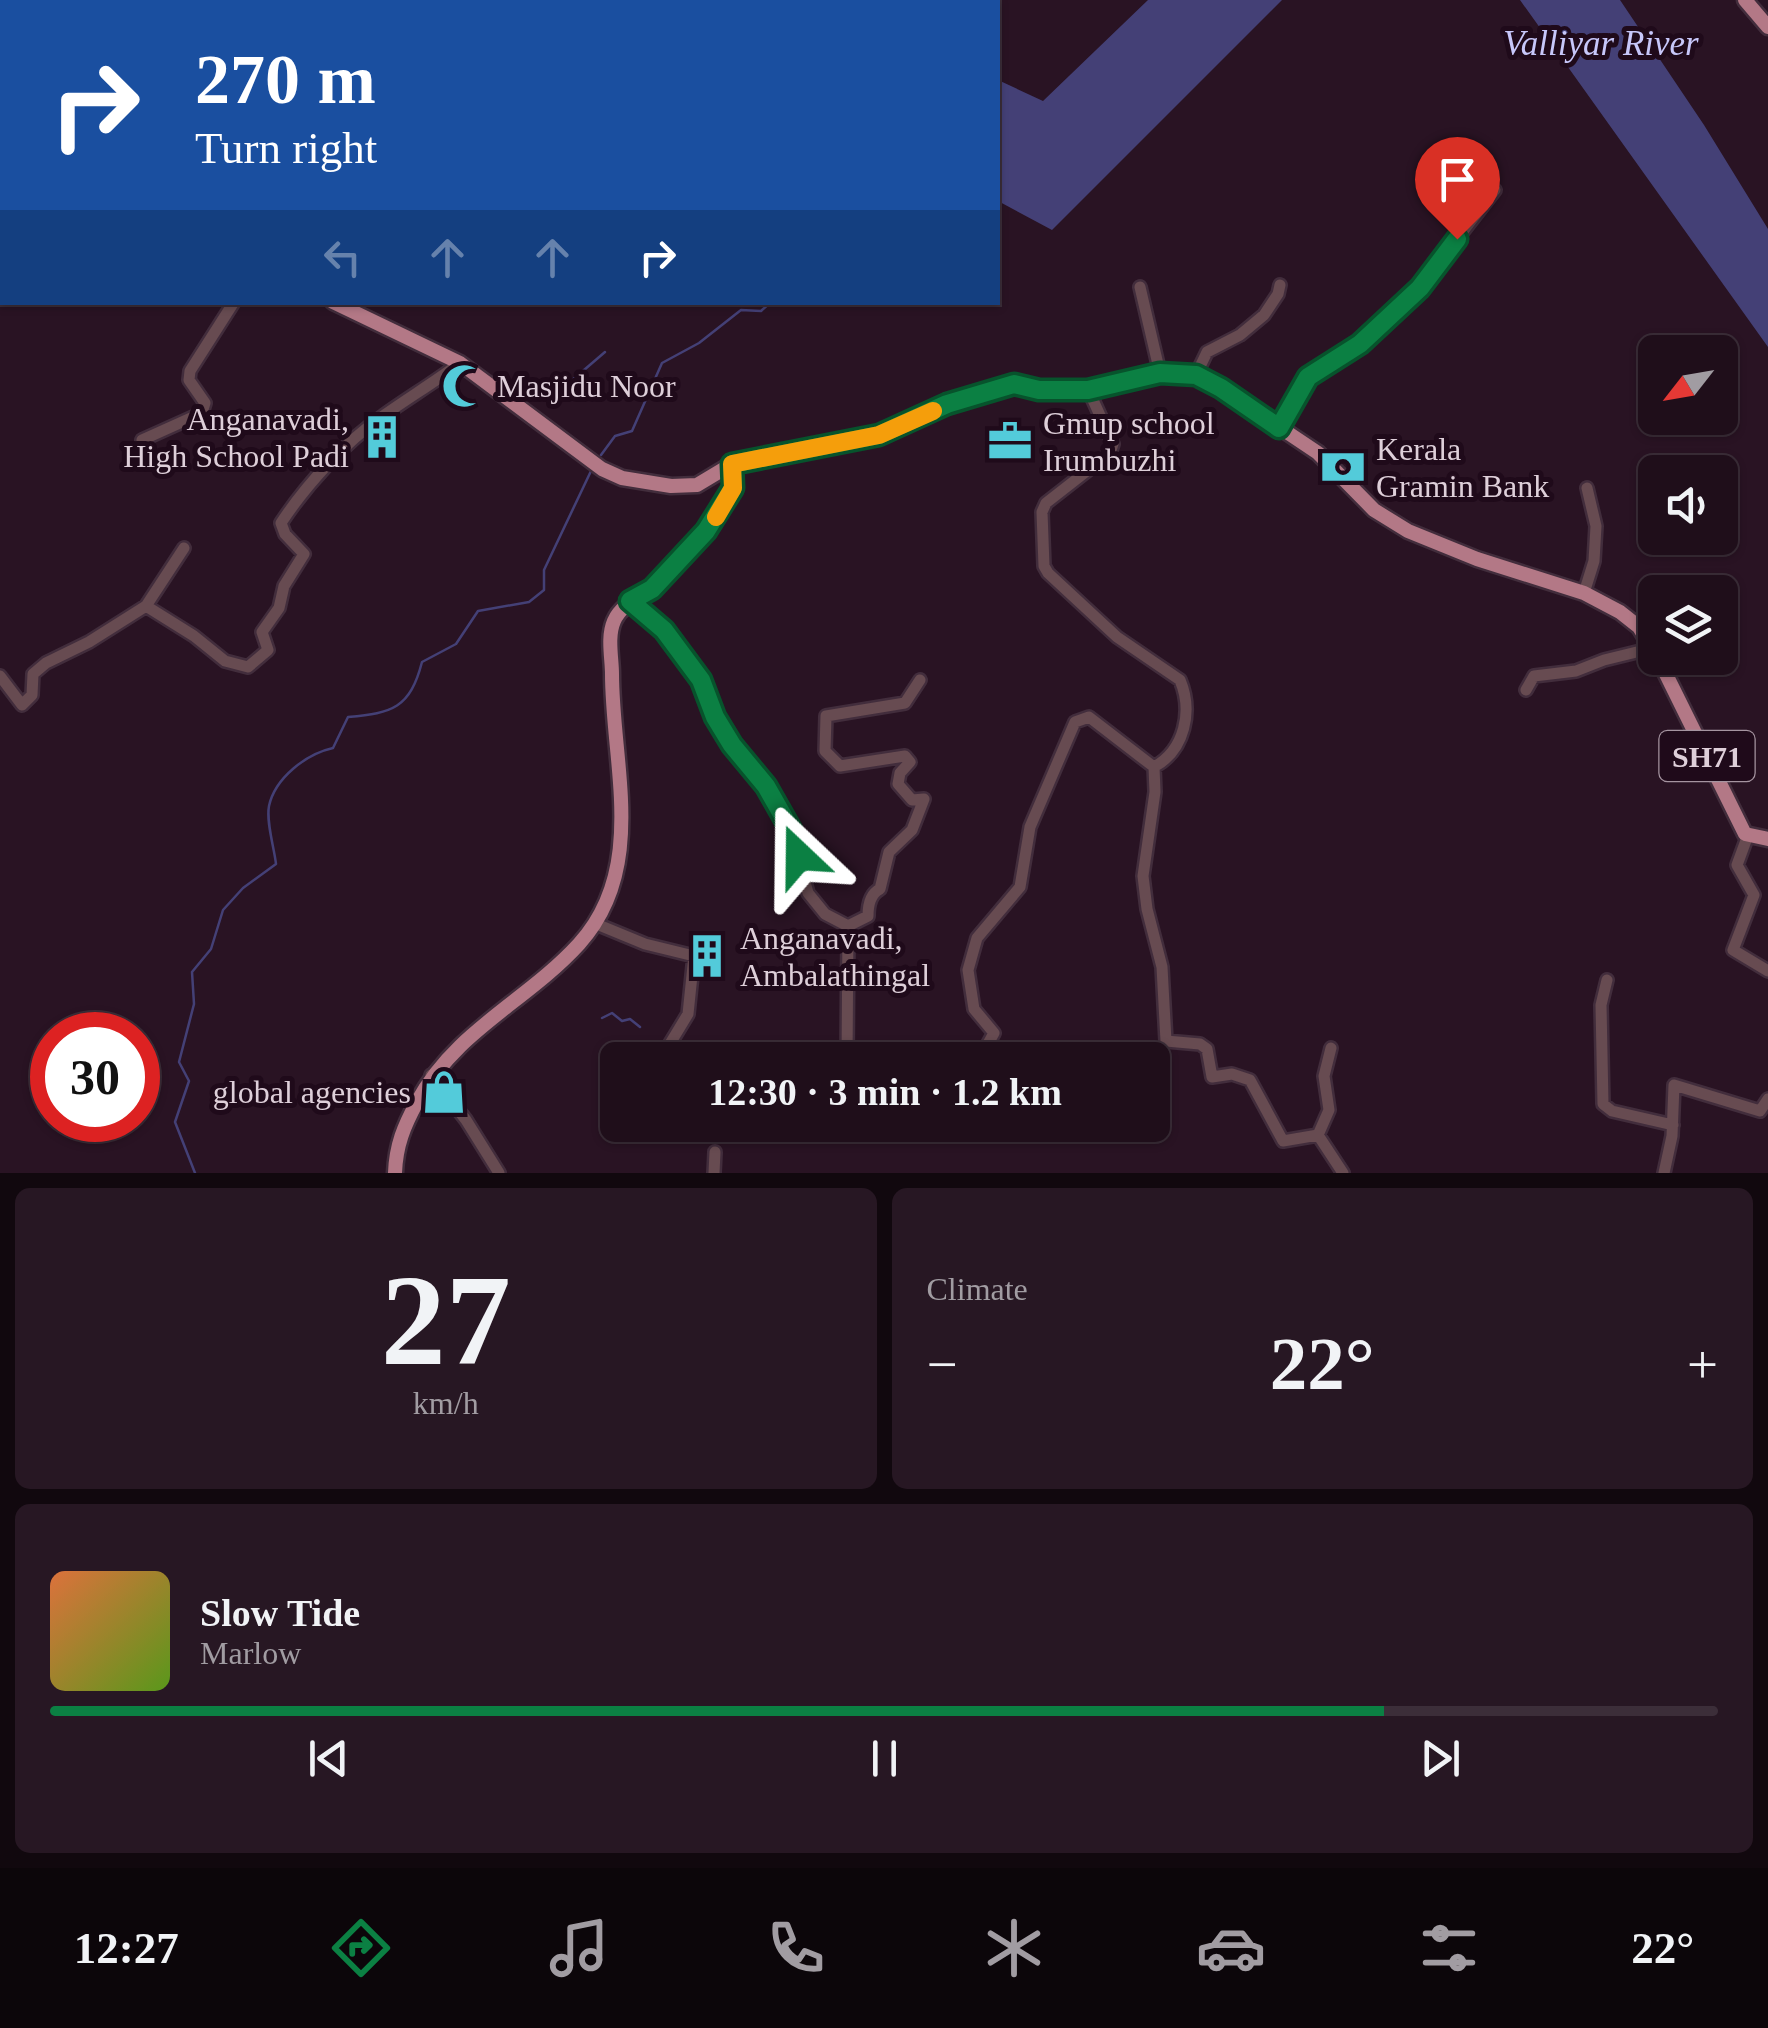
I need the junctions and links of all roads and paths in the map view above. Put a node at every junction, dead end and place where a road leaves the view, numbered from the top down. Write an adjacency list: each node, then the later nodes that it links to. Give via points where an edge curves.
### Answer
1 (1745, 0): 2 (main road)
2 (1768, 27)
3 (1495, 190): 12 (street, via 1420,288 1360,344 1308,377)
4 (1280, 285): 10 (street, via 1264,315 1207,352)
5 (1140, 286): 9 (street)
6 (232, 305): 13 (street, via 190,371 202,412)
7 (339, 305): 8 (main road, SH71)
8 (460, 363): 14 (main road, SH71, via 589,461 622,478 697,485); 19 (street, via 335,454 281,523 304,554 262,632 268,650 248,667 225,661)
9 (1160, 373): 10 (main road, SH71); 11 (main road, SH71)
10 (1196, 375): 12 (main road, SH71)
11 (1088, 390): 14 (main road, SH71, via 1014,384 879,435); 26 (street, via 1113,444 1110,454 1046,503 1044,566 1117,637 1180,680 1188,711 1181,738)
12 (1279, 428): 17 (main road, SH71, via 1318,453 1374,510 1408,532)
13 (142, 440)
14 (732, 464): 18 (main road, via 733,488 706,531 652,589)
15 (1586, 488): 17 (street, via 1596,526)
16 (184, 548): 19 (street)
17 (1584, 593): 20 (main road, SH71)
18 (630, 601): 29 (main road, via 614,620 611,644 623,806 618,861); 30 (street, via 664,630 701,680 715,717 791,830 808,893 825,914)
19 (146, 606): 23 (street, via 46,663 33,674 32,695 22,706)
20 (1638, 627)
21 (1638, 655): 25 (street, via 1534,676)
22 (1666, 675): 27 (main road, SH71)
23 (0, 676)
24 (920, 680): 30 (street, via 905,702 826,716 826,751 840,766 905,756 910,762 898,784 912,800 924,799 912,830 889,852 868,916)
25 (1526, 690)
26 (1154, 766): 35 (street, via 1088,717 1076,722 1030,827 1020,887 977,938 968,970 974,1008 994,1032); 40 (street, via 1143,876 1162,967 1166,1041 1200,1044 1212,1077 1250,1080 1283,1141)
27 (1748, 835): 28 (main road); 31 (street, via 1737,865 1754,895 1733,950)
28 (1768, 839)
29 (594, 923): 33 (street, via 694,956 688,1014); 37 (main road, via 562,960 466,1037)
30 (848, 926): 34 (street)
31 (1768, 971)
32 (1607, 980): 39 (street, via 1603,1104)
33 (671, 1042)
34 (848, 1042)
35 (989, 1042)
36 (1331, 1048): 40 (street, via 1324,1076 1329,1110)
37 (431, 1075): 42 (main road, via 400,1135); 43 (street)
38 (1768, 1099): 39 (street, via 1760,1111 1674,1085)
39 (1673, 1125): 46 (street)
40 (1318, 1134): 45 (street)
41 (716, 1152): 44 (street)
42 (394, 1173)
43 (500, 1173)
44 (714, 1173)
45 (1344, 1173)
46 (1664, 1173)

